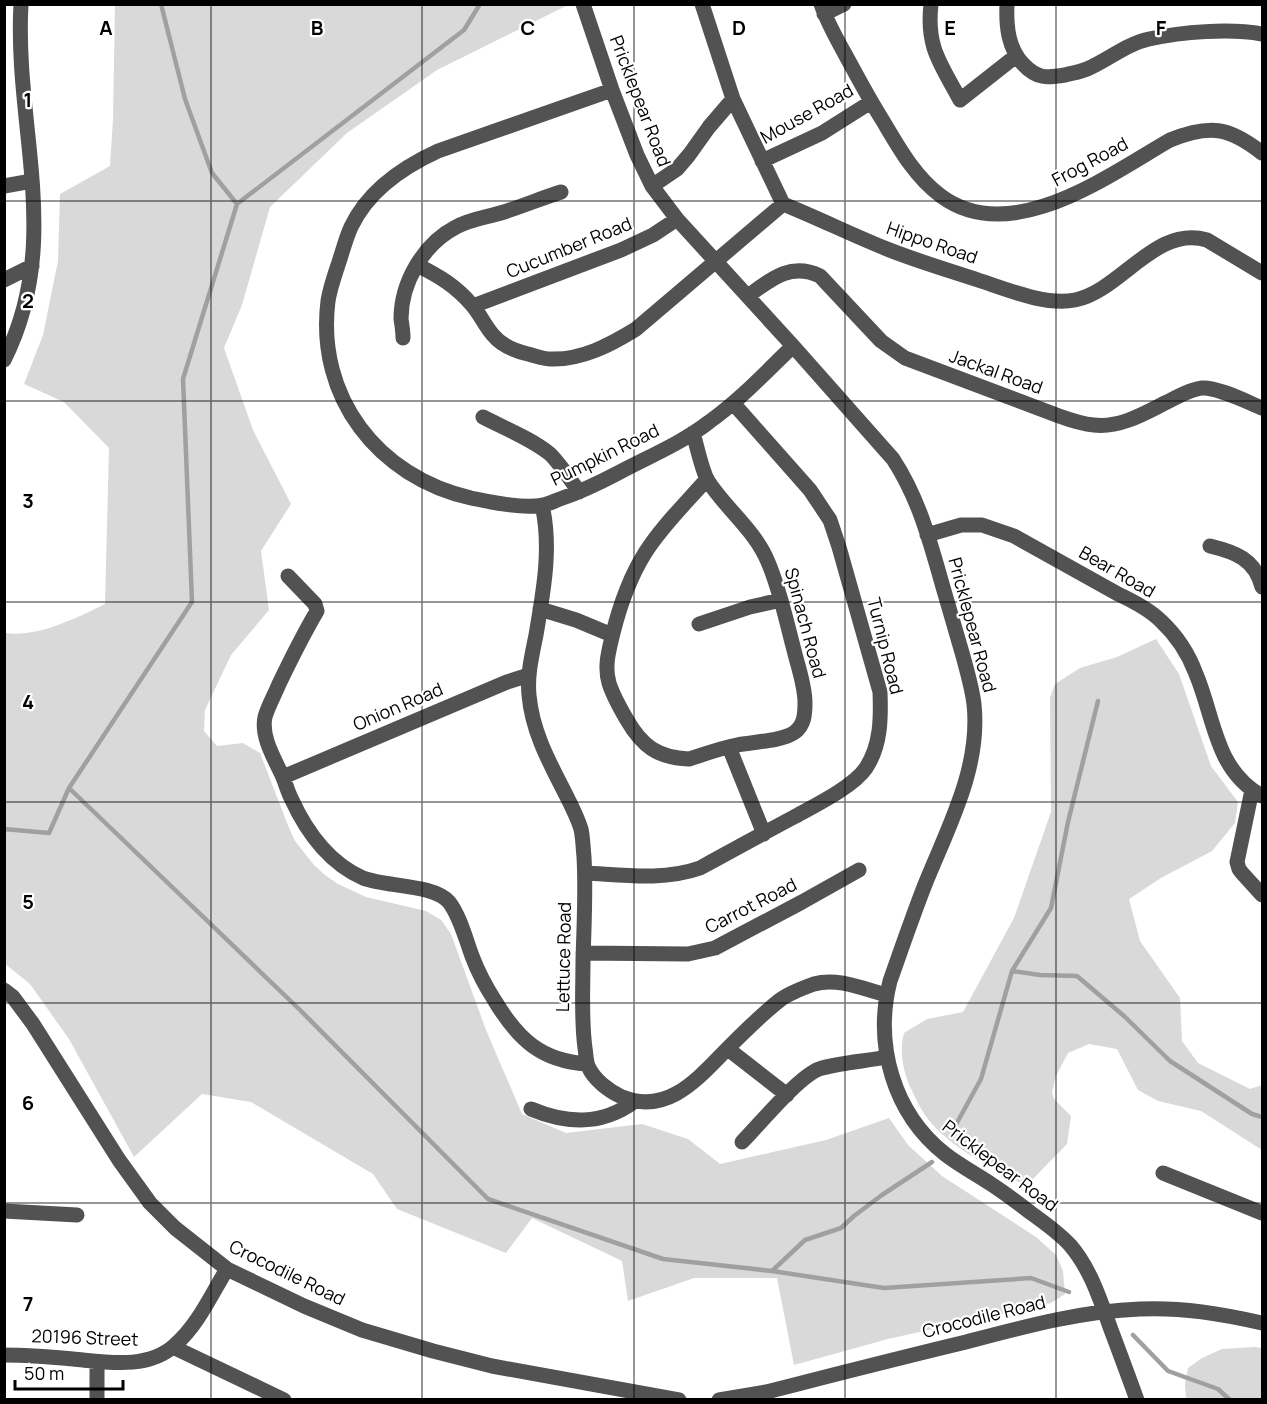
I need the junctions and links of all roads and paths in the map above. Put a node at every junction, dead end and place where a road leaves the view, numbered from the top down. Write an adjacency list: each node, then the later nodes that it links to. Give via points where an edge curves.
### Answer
1 (21, 4): 15 (street, via 22,70)
2 (583, 4): 10 (street, Pricklepear Road)
3 (702, 4): 11 (street)
4 (844, 4): 7 (street)
5 (931, 4): 9 (street, via 933,50 960,100)
6 (1008, 4): 9 (street, via 1007,31)
7 (823, 9): 12 (street, Frog Road)
8 (1263, 34): 9 (street, via 1236,31 1148,40 1086,69 1045,78 1025,67)
9 (1016, 56)
10 (612, 90): 17 (street, Pricklepear Road); 37 (street, Pumpkin Road, via 438,151 399,172 354,221 328,300 328,346 336,381 352,417 376,447 404,470 444,491 505,504)
11 (733, 99): 14 (street); 17 (street, via 677,168)
12 (871, 102): 13 (street, Frog Road, via 909,164 928,185 953,204 982,212 1031,210 1073,196 1170,140 1202,130 1233,134); 14 (street, Mouse Road, via 822,133)
13 (1263, 153)
14 (762, 161): 19 (street)
15 (32, 181): 16 (street); 23 (street)
16 (4, 186)
17 (652, 186): 20 (street, Pricklepear Road)
18 (561, 192): 22 (street, via 455,228 437,240)
19 (783, 204): 21 (street); 24 (street, Hippo Road, via 889,250 1045,299 1074,300 1090,295 1151,252 1188,237 1207,240)
20 (677, 219): 21 (street, Pricklepear Road); 27 (street, Cucumber Road, via 621,250)
21 (716, 261): 26 (street, Pricklepear Road); 27 (street, via 636,330 589,353 567,358 548,359 503,345)
22 (417, 265): 27 (street, via 444,279); 28 (street, via 402,307)
23 (32, 266): 25 (street); 30 (street, via 24,310)
24 (1263, 273)
25 (4, 280)
26 (748, 296): 29 (street, Pricklepear Road); 32 (street, Jackal Road, via 785,273 810,271 820,276 881,341 905,358 1079,423 1118,424 1204,388)
27 (473, 306)
28 (403, 338)
29 (793, 346): 31 (street, Pumpkin Road); 38 (street, Pricklepear Road, via 893,459 916,501)
30 (4, 360)
31 (733, 404): 34 (street, Pumpkin Road); 50 (street, Turnip Road, via 810,489 830,520 880,692 878,739 866,768 822,801)
32 (1263, 408)
33 (483, 417): 36 (street, via 540,447)
34 (693, 433): 35 (street, Spinach Road); 36 (street, Pumpkin Road)
35 (707, 479): 42 (street, Spinach Road, via 762,548); 45 (street, via 646,551 624,597)
36 (579, 492): 37 (street, Pumpkin Road)
37 (542, 505): 43 (street, Lettuce Road, via 547,540)
38 (927, 535): 49 (street, Bear Road, via 961,525 982,525 1014,536 1134,601 1161,620 1196,674 1220,748 1233,772); 56 (street, Pricklepear Road, via 969,676 975,723 966,783 923,888)
39 (1210, 546): 41 (street, via 1230,550 1247,561)
40 (288, 576): 48 (street, via 317,611 265,717 267,740)
41 (1263, 587)
42 (781, 600): 44 (street); 47 (street, Spinach Road, via 803,685 804,720 793,734)
43 (540, 609): 45 (street); 46 (street, Lettuce Road)
44 (699, 624)
45 (612, 635): 47 (street, Spinach Road, via 607,655 609,682 634,732 666,756 689,759)
46 (529, 675): 48 (street, Onion Road); 52 (street, Lettuce Road, via 534,724 581,828)
47 (729, 747): 50 (street)
48 (283, 777): 59 (street, via 302,820 337,861 362,878 434,892 449,903 484,982 524,1040 557,1060)
49 (1257, 793): 53 (street, via 1237,862)
50 (764, 834): 52 (street, Turnip Road, via 685,873)
51 (859, 870): 54 (street, Carrot Road, via 715,948 688,954)
52 (585, 873): 54 (street, Lettuce Road)
53 (1263, 895)
54 (583, 953): 59 (street, Lettuce Road)
55 (4, 990): 68 (street, Crocodile Road, via 33,1024 150,1203)
56 (886, 995): 57 (street, via 834,981 813,984 783,998); 58 (street, Pricklepear Road)
57 (728, 1048): 60 (street); 61 (street, via 705,1074 679,1092 655,1101)
58 (887, 1058): 60 (street, via 819,1069); 69 (street, Pricklepear Road, via 899,1097 931,1141 1069,1244 1091,1278)
59 (587, 1064): 61 (street, via 608,1089)
60 (787, 1095): 63 (street)
61 (635, 1101): 62 (street, via 613,1114 582,1121)
62 (531, 1109)
63 (742, 1142)
64 (1162, 1173): 66 (street)
65 (4, 1211): 67 (street)
66 (1263, 1212)
67 (77, 1215)
68 (227, 1269): 71 (street, 20196 Street, via 187,1334); 76 (street, Crocodile Road, via 362,1330 433,1351 492,1366)
69 (1105, 1311): 70 (street, Crocodile Road, via 1178,1309); 77 (street, Crocodile Road); 78 (street, Pricklepear Road)
70 (1263, 1323)
71 (173, 1347): 73 (street, 20196 Street, via 148,1360); 75 (street)
72 (4, 1355): 73 (street, 20196 Street)
73 (97, 1362): 74 (street)
74 (97, 1400)
75 (284, 1400)
76 (679, 1400)
77 (719, 1400)
78 (1137, 1400)

